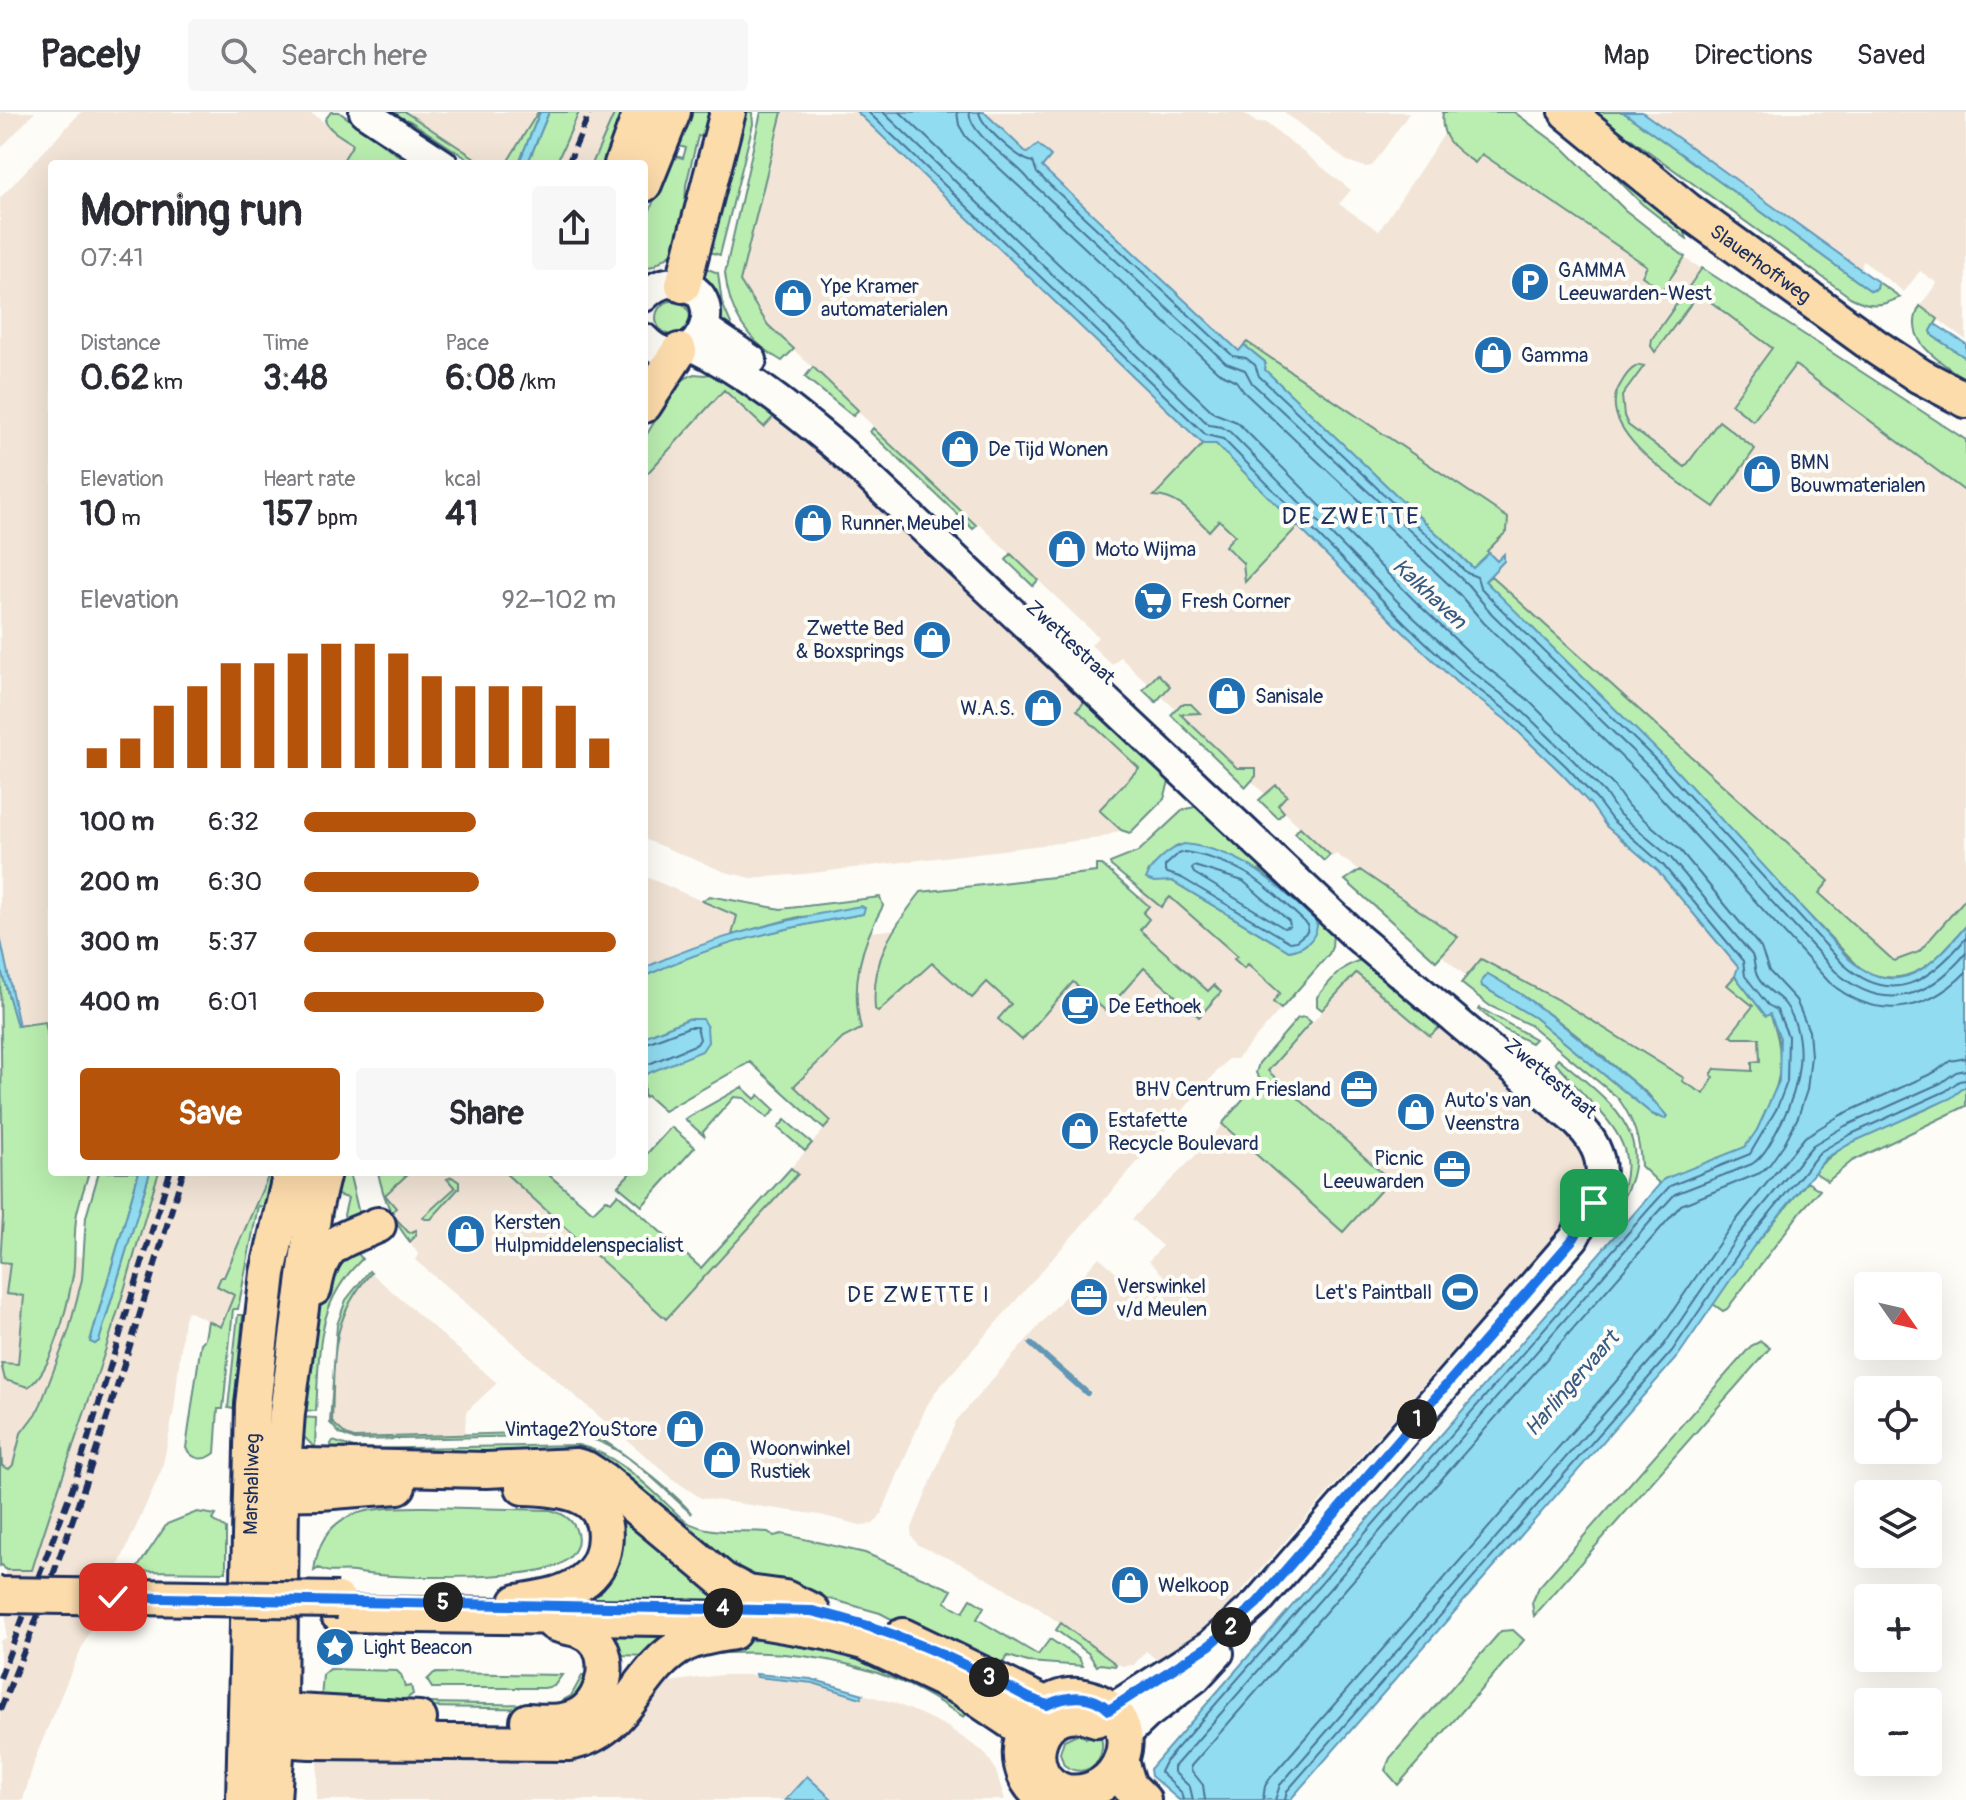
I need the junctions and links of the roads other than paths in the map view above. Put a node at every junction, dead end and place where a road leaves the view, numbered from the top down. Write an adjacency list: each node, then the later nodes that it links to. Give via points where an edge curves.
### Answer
1 (364, 112): 7 (street)
2 (641, 112): 8 (main road)
3 (673, 112): 9 (main road)
4 (728, 112): 10 (main road)
5 (1567, 112): 15 (main road, Slauerhoffweg, via 1687,210 1865,339)
6 (1585, 112): 13 (main road, Slauerhoffweg)
7 (437, 160)
8 (623, 160)
9 (648, 174)
10 (683, 285): 11 (street, via 656,286); 12 (street, via 705,307)
11 (648, 293)
12 (669, 346): 14 (main road); 30 (street, Zwettestraat, via 718,359 841,451 1357,937 1584,1129 1598,1150 1600,1191 1574,1238 1257,1603)
13 (1966, 388)
14 (648, 396)
15 (1966, 400)
16 (290, 1176): 20 (main road, Marshallweg, via 268,1273 253,1405)
17 (322, 1176): 19 (main road, Marshallweg)
18 (378, 1225): 19 (main road, via 325,1252 313,1296)
19 (297, 1319): 20 (main road, Marshallweg)
20 (267, 1479): 22 (main road, via 558,1488 597,1508 605,1539 593,1572 568,1591); 25 (main road, via 586,1469 723,1580 748,1593 785,1598); 29 (main road, Marshallweg)
21 (0, 1595): 23 (main road, bridge)
22 (506, 1604): 23 (main road); 25 (main road)
23 (338, 1607): 24 (main road); 26 (main road)
24 (0, 1610)
25 (812, 1611): 28 (main road, via 908,1638)
26 (541, 1616): 27 (main road, via 748,1619); 29 (main road, via 588,1634 598,1644 603,1665 592,1704 564,1721 389,1718)
27 (777, 1624): 29 (main road, via 683,1645 657,1667 607,1727 589,1739 568,1743); 31 (main road, via 864,1642 905,1660 963,1689)
28 (1047, 1705): 30 (main road, via 1083,1697 1103,1704); 31 (main road, via 1037,1713)
29 (268, 1726): 33 (main road, Marshallweg); 34 (main road, Marshallweg)
30 (1118, 1737): 31 (main road, via 1096,1719 1076,1712 1058,1717); 32 (main road, via 1111,1780); 35 (main road, via 1129,1786)
31 (1027, 1742): 32 (main road, via 1049,1783)
32 (1083, 1796)
33 (244, 1800)
34 (273, 1800)
35 (1143, 1800)

